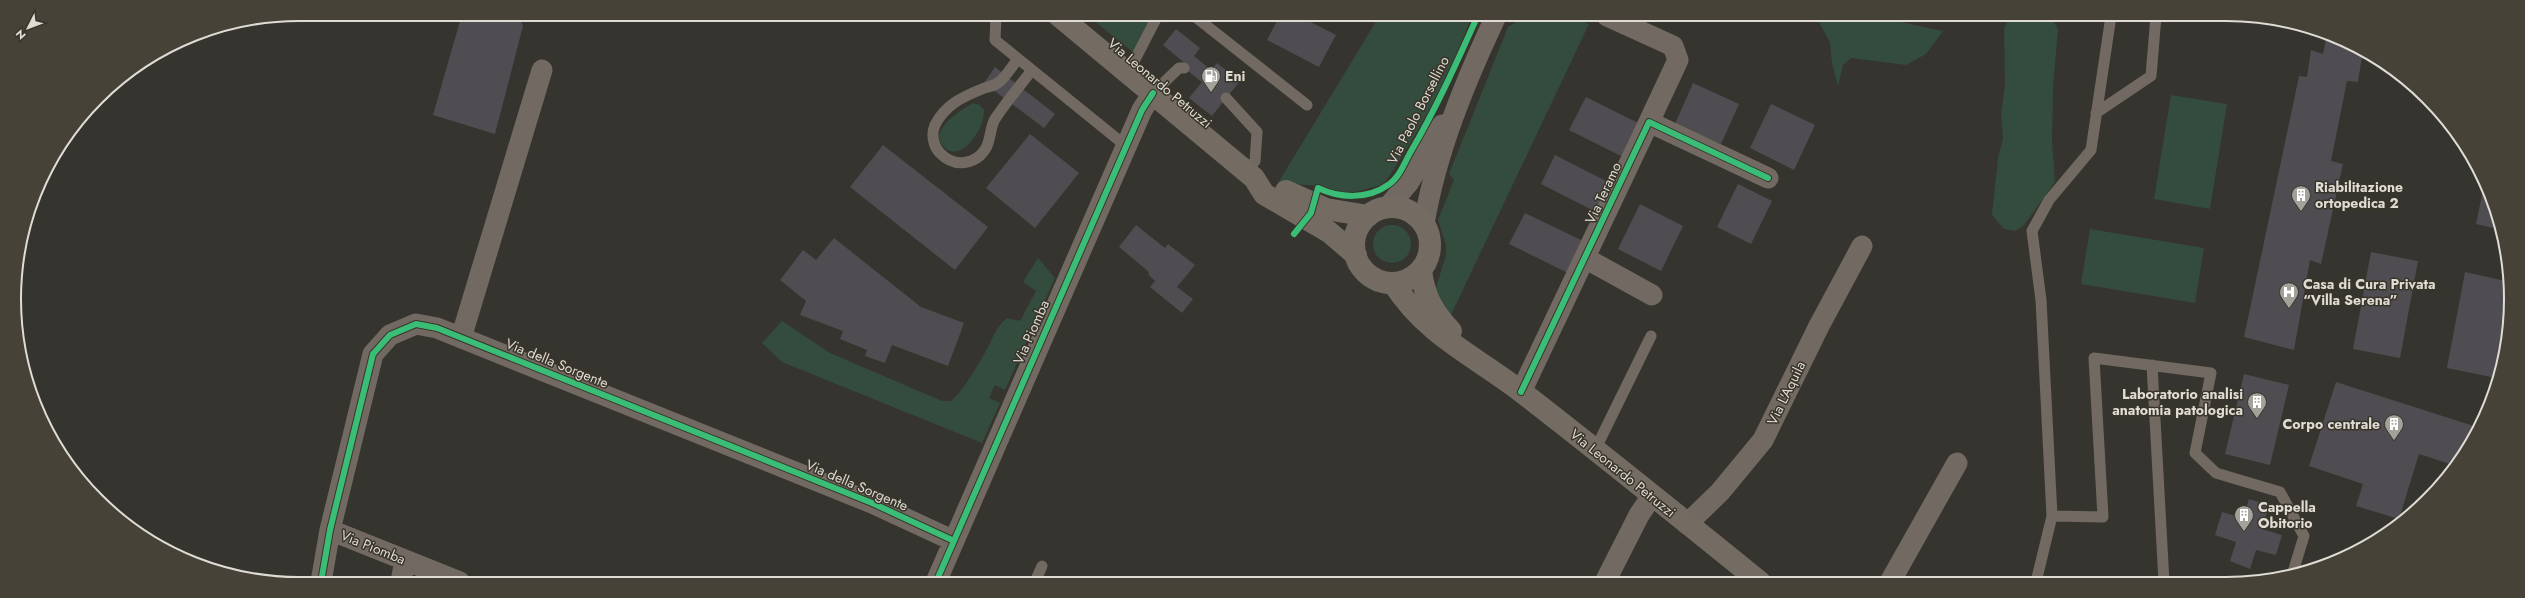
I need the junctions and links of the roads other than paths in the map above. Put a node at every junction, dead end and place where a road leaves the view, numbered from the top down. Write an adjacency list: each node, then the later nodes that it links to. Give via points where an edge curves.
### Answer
1 (996, 21): 9 (lane, via 995,40)
2 (1065, 21): 13 (main road, Via Leonardo Petruzzi)
3 (1155, 21): 13 (lane)
4 (1202, 21): 17 (lane)
5 (1494, 21): 14 (street, Via Paolo Borsellino)
6 (1618, 21): 19 (street, Via Teramo, via 1673,46 1678,60)
7 (2110, 21): 18 (lane)
8 (2156, 21): 18 (lane, via 2152,76)
9 (1018, 59): 12 (lane); 12 (lane, via 999,83 960,98 939,118 933,129 933,138 937,150 945,158 959,163 978,157 986,147 996,118)
10 (1184, 68): 15 (lane, via 1179,68)
11 (542, 70): 33 (street)
12 (1032, 70): 20 (lane)
13 (1128, 72): 15 (main road, Via Leonardo Petruzzi)
14 (1464, 86): 23 (street, Via Paolo Borsellino, via 1409,182); 25 (street, Via Paolo Borsellino, via 1431,187)
15 (1152, 93): 20 (street, Via Piomba); 21 (main road, Via Leonardo Petruzzi)
16 (1226, 98): 21 (lane, via 1257,132)
17 (1307, 105)
18 (2096, 113): 40 (lane, via 2091,150 2049,200 2032,232 2041,300)
19 (1649, 122): 22 (street); 28 (street, Via Teramo)
20 (1126, 146): 43 (street, Via Piomba)
21 (1250, 174): 24 (main road, Via Leonardo Petruzzi, via 1326,209); 27 (main road, Via Leonardo Petruzzi, via 1264,194 1325,229)
22 (1768, 178)
23 (1388, 208): 24 (main road); 25 (main road, via 1408,210)
24 (1368, 216): 27 (main road, via 1356,234)
25 (1424, 224): 29 (main road, via 1430,242 1426,261)
26 (1862, 246): 41 (street, Via L'Aquila, via 1763,440 1720,492)
27 (1356, 255): 30 (main road, via 1370,275 1380,281)
28 (1585, 258): 31 (street); 36 (street, Via Teramo)
29 (1421, 270): 30 (main road, via 1403,281); 35 (main road, Via Leonardo Petruzzi, via 1432,309)
30 (1393, 283): 35 (main road, Via Leonardo Petruzzi, via 1406,303 1435,332)
31 (1652, 295)
32 (1651, 336): 37 (lane)
33 (461, 338): 42 (street, Via della Sorgente, via 437,328 416,324 390,335 373,354); 43 (street, Via della Sorgente, via 872,503)
34 (2152, 365): 40 (lane, via 2094,358 2103,517); 46 (lane, via 2212,373 2195,453 2216,473 2280,492 2304,536); 56 (lane)
35 (1485, 366): 36 (main road, Via Leonardo Petruzzi)
36 (1521, 392): 37 (main road, Via Leonardo Petruzzi)
37 (1595, 450): 39 (main road, Via Leonardo Petruzzi)
38 (1957, 464): 54 (street)
39 (1652, 496): 41 (main road, Via Leonardo Petruzzi); 52 (street, via 1639,515)
40 (2052, 516): 55 (lane)
41 (1687, 524): 53 (main road, Via Leonardo Petruzzi)
42 (330, 530): 44 (street, Via Piomba); 47 (street, Via della Sorgente)
43 (952, 540): 50 (street, Via Piomba)
44 (405, 560): 48 (street); 49 (street, Via Piomba)
45 (1042, 566): 51 (lane)
46 (2294, 569)
47 (322, 577)
48 (402, 577)
49 (448, 577)
50 (938, 577)
51 (1037, 577)
52 (1608, 577)
53 (1754, 577)
54 (1893, 577)
55 (2037, 577)
56 (2164, 577)

